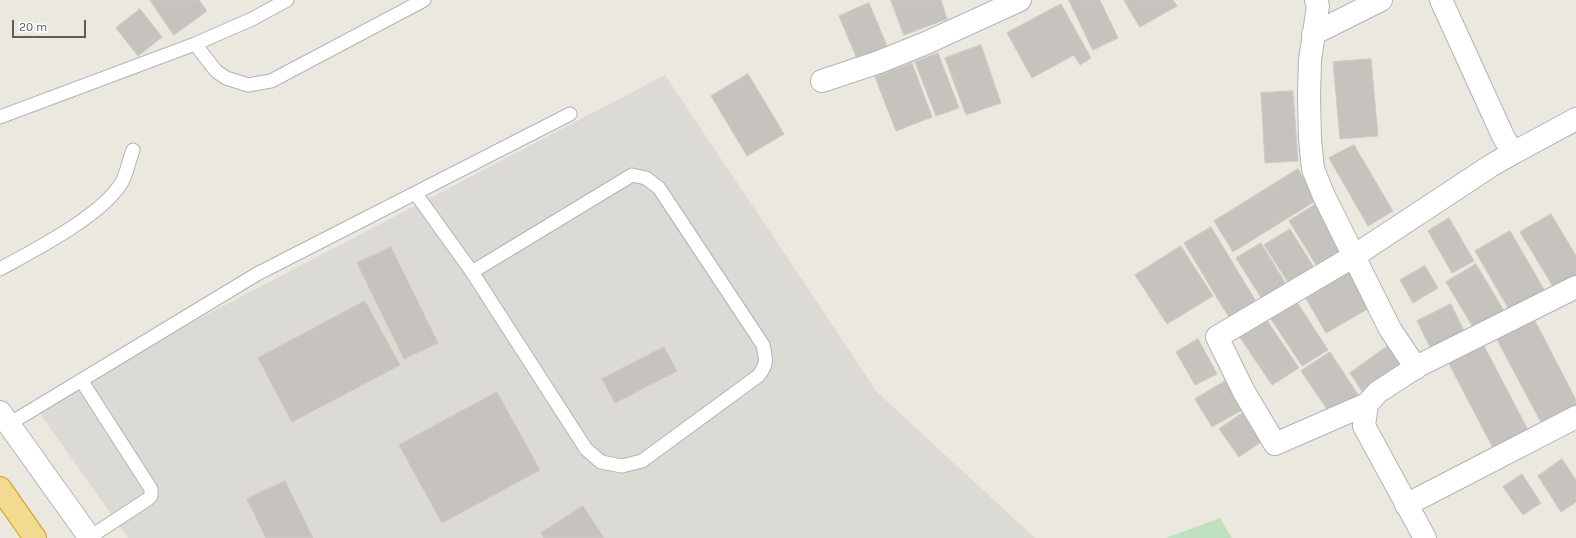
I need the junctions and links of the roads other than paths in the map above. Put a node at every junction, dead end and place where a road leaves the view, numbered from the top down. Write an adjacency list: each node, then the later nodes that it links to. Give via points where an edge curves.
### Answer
1 (287, 0): 8 (lane, via 252,19)
2 (424, 0): 8 (lane, via 270,81 248,85 226,78 216,71)
3 (1020, 0): 9 (street, via 926,43)
4 (1316, 0): 7 (street, via 1318,6)
5 (1381, 0): 7 (street)
6 (1441, 0): 14 (street)
7 (1313, 34): 16 (street, via 1309,96 1313,170)
8 (195, 44): 11 (lane)
9 (822, 81)
10 (570, 114): 15 (lane)
11 (0, 116)
12 (1576, 119): 14 (street)
13 (133, 150): 17 (lane, via 123,181 110,198 53,240)
14 (1513, 153): 16 (street)
15 (416, 194): 18 (lane); 21 (lane, via 257,274)
16 (1354, 256): 20 (street, via 1390,329); 22 (street, via 1216,337 1244,392 1275,444)
17 (0, 270)
18 (472, 272): 18 (lane, via 632,175 646,178 659,188 763,345 765,368 758,376 642,461 622,466 601,462 586,449)
19 (1576, 288): 20 (street)
20 (1416, 368): 22 (street, via 1378,392)
21 (81, 380): 24 (lane); 28 (lane, via 151,490 148,499)
22 (1367, 404): 26 (street, via 1364,426)
23 (1576, 417): 26 (street)
24 (4, 418): 28 (street)
25 (0, 488): 27 (highway)
26 (1406, 505): 29 (street)
27 (35, 538)
28 (90, 538)
29 (1425, 538)

